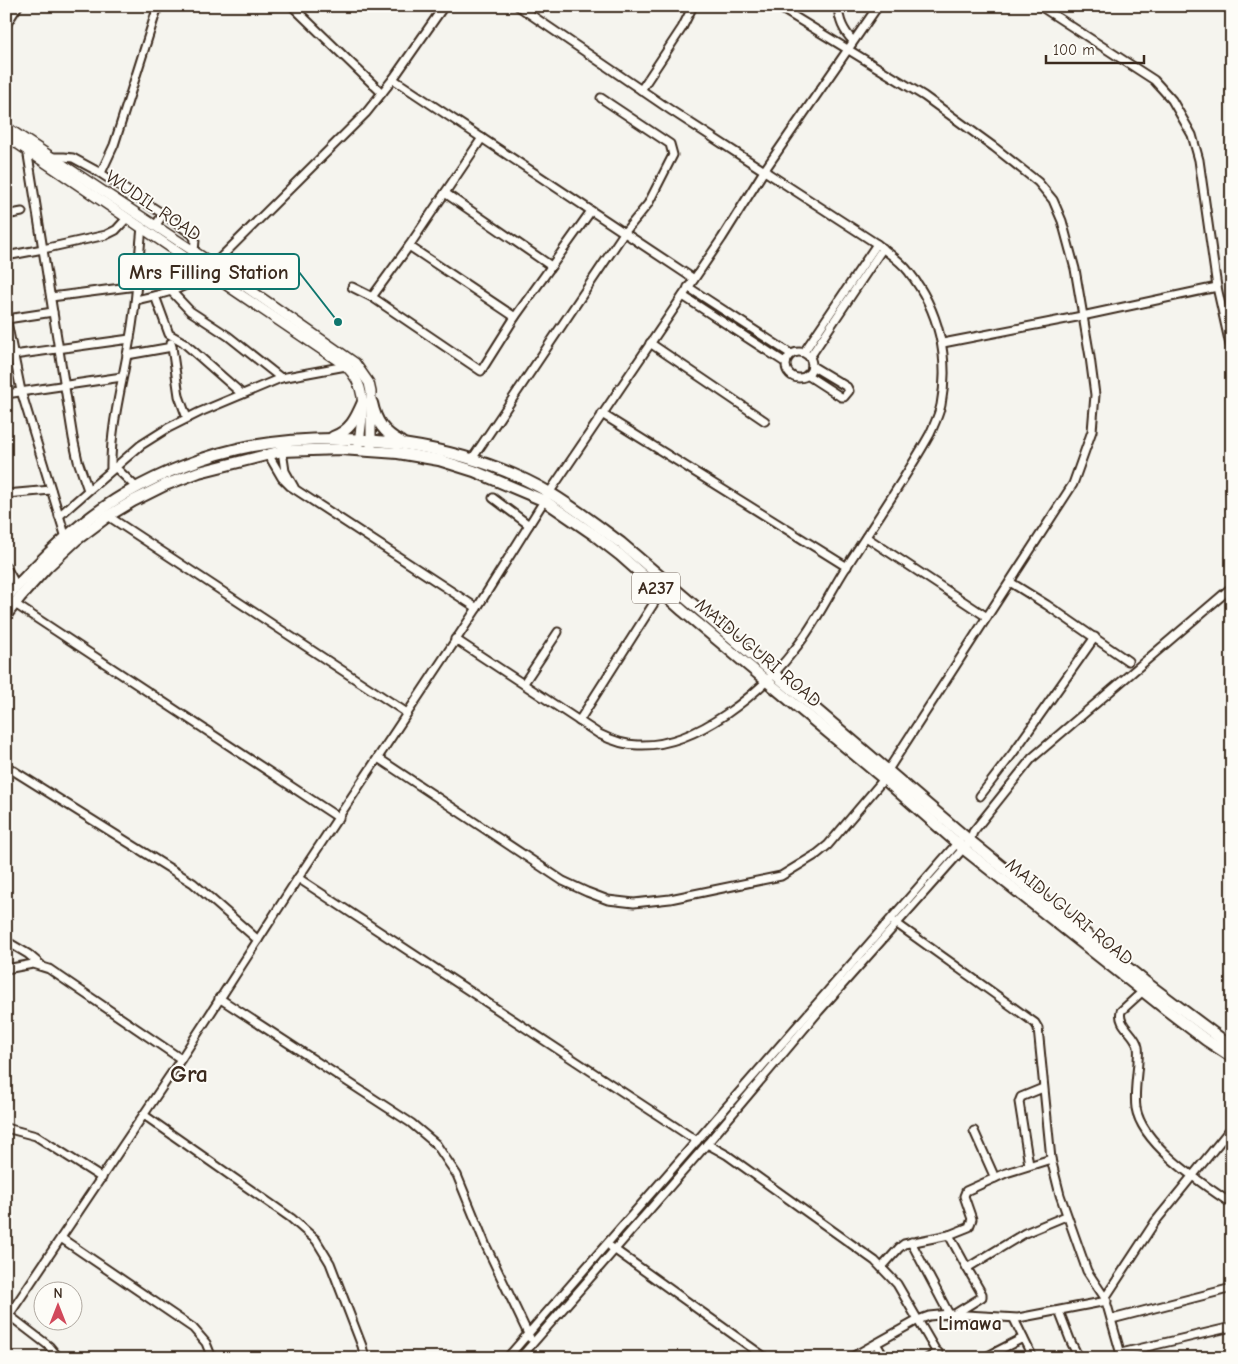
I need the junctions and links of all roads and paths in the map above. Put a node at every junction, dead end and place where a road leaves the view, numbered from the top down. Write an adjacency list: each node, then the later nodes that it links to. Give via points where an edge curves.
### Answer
1 (18, 6): 12 (street)
2 (158, 6): 25 (street, via 114,145)
3 (292, 6): 17 (street)
4 (444, 6): 15 (street)
5 (518, 6): 16 (street)
6 (693, 6): 16 (street)
7 (777, 6): 11 (street)
8 (838, 6): 13 (street, via 842,26)
9 (878, 6): 13 (street)
10 (1040, 6): 48 (street, via 1154,80 1172,100 1192,135 1199,160)
11 (788, 10): 14 (street)
12 (6, 25)
13 (853, 41): 14 (street)
14 (848, 50): 24 (street); 56 (street, via 924,96 1038,182 1053,200 1062,222 1075,269)
15 (393, 79): 17 (street); 21 (street)
16 (642, 90): 24 (street)
17 (382, 93): 43 (street, via 366,113)
18 (601, 98): 36 (street, via 672,148 673,155 648,204)
19 (6, 127): 23 (main road, WUDIL ROAD)
20 (6, 136): 22 (main road, WUDIL ROAD)
21 (482, 138): 27 (street); 29 (street)
22 (26, 149): 33 (main road, WUDIL ROAD); 39 (street)
23 (52, 157): 25 (street, via 73,158); 28 (main road, WUDIL ROAD)
24 (764, 171): 38 (street); 44 (street)
25 (101, 173): 26 (street)
26 (117, 184): 28 (street); 32 (street)
27 (445, 192): 37 (street); 42 (street)
28 (109, 196): 34 (main road, WUDIL ROAD)
29 (590, 210): 36 (street); 42 (street)
30 (22, 212): 31 (street)
31 (6, 214)
32 (163, 214): 34 (street); 40 (street, via 193,235)
33 (127, 218): 35 (main road, WUDIL ROAD); 39 (street, via 106,235)
34 (156, 226): 40 (main road, WUDIL ROAD)
35 (142, 227): 43 (main road, WUDIL ROAD); 45 (street)
36 (624, 233): 44 (street); 94 (street)
37 (409, 246): 53 (street); 57 (street)
38 (880, 246): 64 (street, via 908,270 922,291); 70 (street)
39 (43, 249): 41 (street); 52 (street)
40 (194, 252): 43 (main road, WUDIL ROAD)
41 (6, 256)
42 (551, 266): 57 (street)
43 (210, 268): 49 (street, via 192,283); 67 (main road, WUDIL ROAD)
44 (694, 280): 47 (street)
45 (137, 286): 52 (street); 54 (street)
46 (352, 287): 53 (street)
47 (688, 287): 51 (street); 59 (street)
48 (1217, 287): 56 (street); 71 (street)
49 (172, 292): 50 (street); 79 (street, via 190,311)
50 (155, 296): 54 (street); 60 (street)
51 (683, 296): 62 (street); 63 (street)
52 (50, 297): 55 (street)
53 (372, 297): 57 (street, via 481,371)
54 (136, 300): 61 (street)
55 (53, 312): 58 (street); 66 (street)
56 (1082, 316): 64 (street); 110 (street, via 1095,395 1092,431 1073,484)
57 (515, 317)
58 (6, 318): 68 (street)
59 (756, 332): 62 (street); 69 (street)
60 (170, 336): 65 (street); 83 (street, via 183,342)
61 (130, 339): 66 (street); 73 (street)
62 (751, 340): 74 (street)
63 (650, 344): 85 (street); 87 (street)
64 (942, 344): 106 (street, via 945,374 940,407 930,434)
65 (172, 347): 73 (street); 86 (street, via 179,396)
66 (59, 348): 68 (street); 80 (street)
67 (331, 350): 75 (main road, WUDIL ROAD); 84 (main road, WUDIL ROAD, via 355,363 363,373 368,383)
68 (15, 354): 72 (street); 81 (street)
69 (791, 354): 70 (street); 74 (street)
70 (807, 354): 76 (street)
71 (1232, 354)
72 (6, 356)
73 (127, 356): 78 (street)
74 (786, 363): 77 (street, via 791,375 798,378)
75 (346, 366): 79 (street); 84 (main road, WUDIL ROAD)
76 (812, 366): 77 (street); 77 (street, via 848,390 844,397 840,397)
77 (807, 375)
78 (122, 377): 80 (street); 95 (street, via 112,449)
79 (281, 378): 83 (street)
80 (65, 386): 81 (street); 98 (street, via 78,462)
81 (21, 390): 82 (street); 97 (street)
82 (6, 394)
83 (242, 394): 86 (street)
84 (367, 402): 88 (highway, via 350,428); 89 (main road, WUDIL ROAD); 90 (main road, WUDIL ROAD); 91 (highway, via 387,434)
85 (602, 414): 101 (street); 109 (street)
86 (188, 418): 95 (street, via 141,445)
87 (765, 421)
88 (327, 440): 89 (highway, MAIDUGURI ROAD / A237); 96 (highway, MAIDUGURI ROAD / A237, via 234,451 185,466)
89 (359, 445): 90 (highway, MAIDUGURI ROAD / A237); 92 (highway, MAIDUGURI ROAD / A237)
90 (371, 445): 91 (highway, MAIDUGURI ROAD / A237); 101 (highway, MAIDUGURI ROAD / A237, via 474,470)
91 (406, 445): 94 (highway, MAIDUGURI ROAD / A237)
92 (282, 452): 93 (highway, MAIDUGURI ROAD / A237); 99 (street)
93 (268, 454): 99 (street, via 282,478); 104 (highway, MAIDUGURI ROAD / A237, via 190,475)
94 (472, 459): 101 (highway, MAIDUGURI ROAD / A237, via 494,467)
95 (113, 469): 96 (street); 98 (street)
96 (137, 488): 107 (highway, MAIDUGURI ROAD / A237, via 94,514)
97 (50, 490): 100 (street); 103 (street)
98 (88, 490): 103 (street)
99 (295, 490): 115 (street)
100 (6, 494)
101 (547, 497): 105 (street); 113 (highway, MAIDUGURI ROAD / A237); 122 (highway, MAIDUGURI ROAD / A237, via 594,523 621,544)
102 (493, 498): 105 (street)
103 (59, 516): 107 (street)
104 (108, 516): 114 (highway, MAIDUGURI ROAD / A237, via 76,540); 124 (street)
105 (530, 525): 115 (street)
106 (866, 537): 109 (street); 117 (street)
107 (66, 538): 111 (highway, MAIDUGURI ROAD / A237)
108 (6, 567): 111 (street)
109 (847, 567): 122 (street, via 797,648)
110 (1010, 582): 117 (street); 119 (street)
111 (17, 587): 114 (highway, MAIDUGURI ROAD / A237)
112 (1232, 587): 131 (street, via 1032,758)
113 (661, 592): 122 (highway, MAIDUGURI ROAD / A237); 125 (street)
114 (9, 601): 116 (highway, MAIDUGURI ROAD / A237); 130 (street)
115 (477, 608): 120 (street)
116 (6, 615)
117 (987, 617): 128 (street)
118 (558, 632): 123 (street)
119 (1094, 637): 121 (street); 129 (street)
120 (456, 639): 123 (street); 124 (street)
121 (1128, 660)
122 (770, 678): 125 (street, via 734,709 672,741 639,746 616,742); 128 (highway, MAIDUGURI ROAD / A237)
123 (524, 683): 125 (street)
124 (407, 713): 126 (street)
125 (579, 721)
126 (378, 758): 128 (street, via 563,881 608,900 634,902 670,899 781,876 828,845); 130 (street)
127 (6, 766): 134 (street, via 193,883)
128 (886, 774): 131 (highway, MAIDUGURI ROAD / A237)
129 (980, 796)
130 (339, 818): 132 (street)
131 (966, 840): 133 (street); 138 (highway, MAIDUGURI ROAD / A237); 140 (highway, MAIDUGURI ROAD / A237)
132 (298, 878): 134 (street); 148 (street)
133 (894, 921): 143 (street, via 1035,1023 1039,1034); 148 (street); 149 (street)
134 (258, 940): 139 (street)
135 (6, 941): 136 (street)
136 (41, 965): 137 (street); 142 (street)
137 (6, 969)
138 (1143, 991): 141 (highway, MAIDUGURI ROAD / A237); 152 (street, via 1120,1015 1138,1046 1136,1110 1160,1148)
139 (219, 998): 142 (street); 173 (street, via 411,1124 436,1144 457,1175)
140 (1232, 1046)
141 (1232, 1057)
142 (181, 1059): 144 (street)
143 (1043, 1088): 150 (street); 151 (street, via 1019,1099)
144 (144, 1115): 153 (street); 182 (street, via 292,1218 316,1240 330,1263)
145 (1232, 1127): 152 (street)
146 (6, 1128): 153 (street, via 36,1136)
147 (974, 1131): 154 (street)
148 (697, 1141): 160 (street)
149 (707, 1144): 161 (street); 162 (street, via 728,1155)
150 (1051, 1159): 151 (street); 156 (street)
151 (1029, 1165): 154 (street)
152 (1192, 1175): 155 (street); 165 (street, via 1155,1222)
153 (102, 1178): 158 (street)
154 (995, 1178): 157 (street, via 964,1193 972,1223)
155 (1232, 1204)
156 (1066, 1216): 163 (street, via 1025,1233); 165 (street, via 1087,1271)
157 (949, 1235): 159 (street); 163 (street)
158 (61, 1238): 167 (street); 181 (street, via 193,1328 206,1343)
159 (911, 1242): 162 (street, via 898,1248); 168 (street)
160 (607, 1243): 161 (street); 173 (street)
161 (615, 1250): 175 (street); 184 (street)
162 (882, 1267): 171 (street, via 897,1284)
163 (967, 1268): 168 (street, via 982,1297)
164 (1232, 1288): 170 (street)
165 (1106, 1299): 166 (street); 170 (street)
166 (1060, 1311): 169 (street); 190 (street)
167 (8, 1314): 180 (street, via 49,1346)
168 (951, 1315): 169 (street); 171 (street)
169 (1014, 1318): 174 (street)
170 (1112, 1319): 179 (street)
171 (918, 1320): 176 (street); 178 (street)
172 (1232, 1327): 179 (street)
173 (528, 1334): 175 (street); 177 (street)
174 (1023, 1338): 188 (street); 189 (street)
175 (532, 1343): 183 (street)
176 (876, 1344): 185 (street); 186 (street)
177 (510, 1355): 183 (street)
178 (939, 1355): 187 (street)
179 (1121, 1356)
180 (58, 1358)
181 (212, 1358)
182 (365, 1358)
183 (519, 1358)
184 (766, 1358)
185 (850, 1358)
186 (885, 1358)
187 (928, 1358)
188 (984, 1358)
189 (1033, 1358)
190 (1079, 1358)

